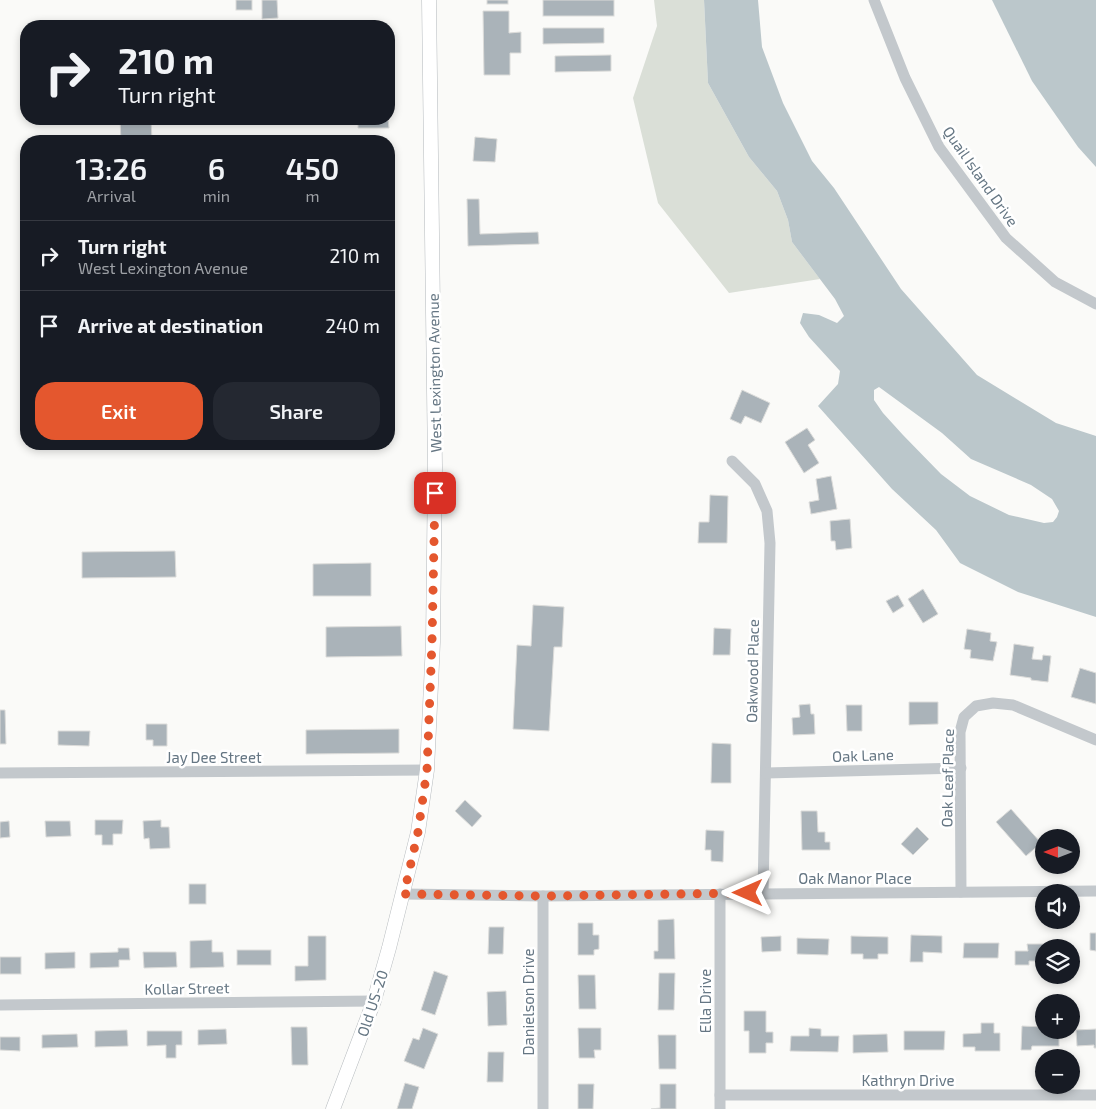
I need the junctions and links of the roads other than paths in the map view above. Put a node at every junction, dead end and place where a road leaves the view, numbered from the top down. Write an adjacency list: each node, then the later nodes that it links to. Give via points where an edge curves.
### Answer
1 (429, 0): 7 (main road, West Lexington Avenue, via 435,466)
2 (874, 0): 3 (street, Quail Island Drive, via 905,78 939,147 1006,238 1055,282)
3 (1096, 304)
4 (732, 461): 9 (street, Oakwood Place, via 755,484 767,511 770,543)
5 (1096, 740): 6 (street, Oak Leaf Place, via 1013,705 993,703 976,706 964,717 960,732)
6 (961, 768): 9 (street, Oak Lane); 11 (street, Oak Leaf Place)
7 (427, 770): 8 (street, Jay Dee Street); 13 (main road, West Lexington Avenue)
8 (0, 773)
9 (766, 773): 12 (street, Oakwood Place)
10 (1096, 891): 11 (street, Oak Manor Place)
11 (962, 892): 12 (street, Oak Manor Place)
12 (763, 893): 14 (street, Oak Manor Place)
13 (404, 894): 15 (street, Oak Manor Place); 16 (main road, Old US-20)
14 (720, 894): 15 (street, Oak Manor Place); 18 (street, Ella Drive)
15 (543, 896): 21 (street, Danielson Drive)
16 (374, 1001): 17 (street, Kollar Street); 20 (main road, Old US-20)
17 (0, 1005)
18 (720, 1094): 19 (street, Kathryn Drive); 22 (street, Ella Drive)
19 (1096, 1095)
20 (333, 1109)
21 (542, 1109)
22 (720, 1109)

